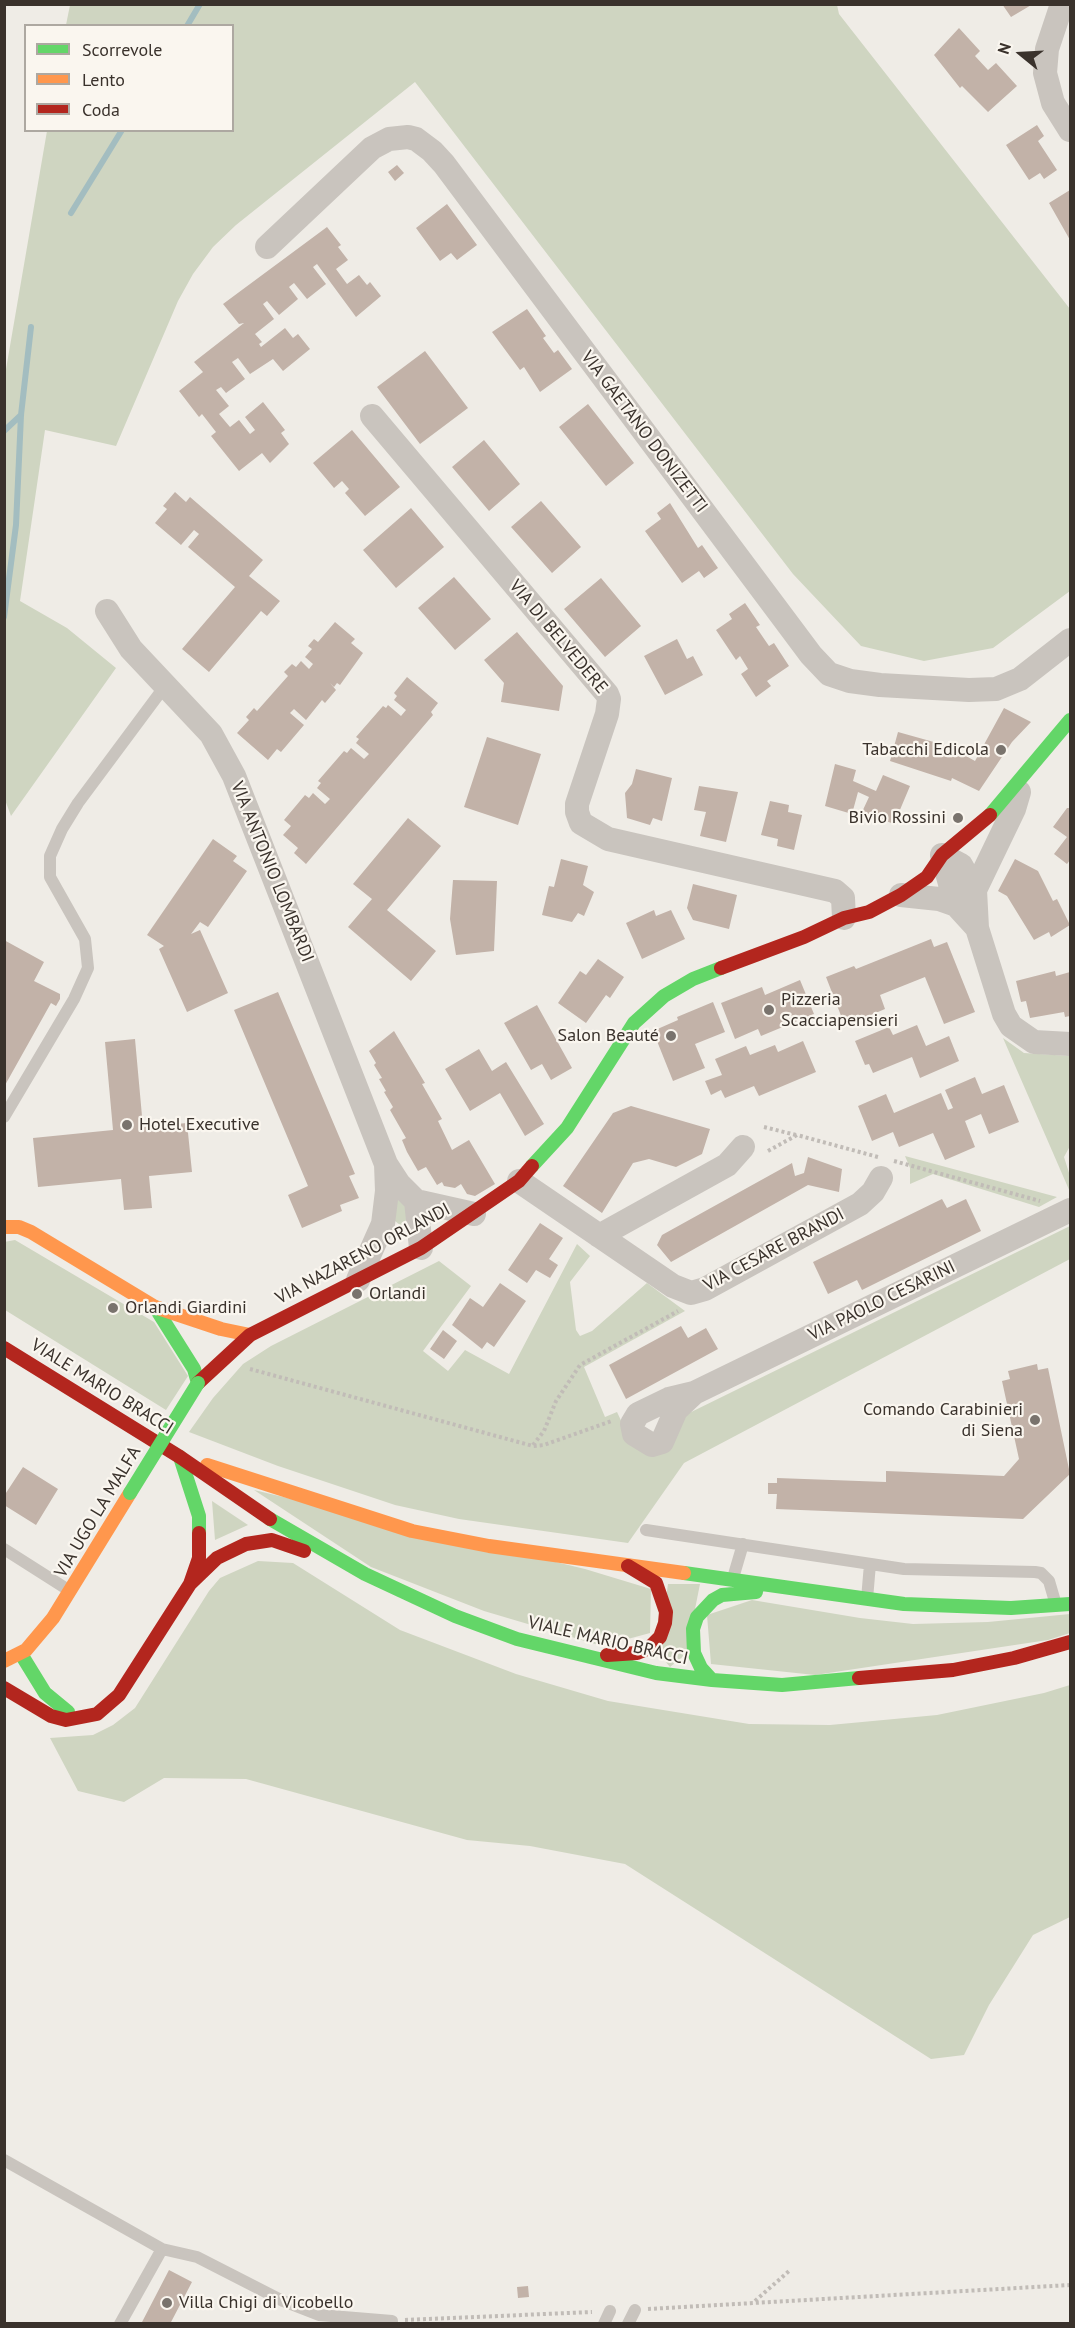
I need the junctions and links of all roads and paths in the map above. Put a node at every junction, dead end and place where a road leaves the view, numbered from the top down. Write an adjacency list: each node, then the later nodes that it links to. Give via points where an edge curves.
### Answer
1 (1062, 4): 2 (street, via 1047,49 1045,74 1053,103)
2 (1071, 130)
3 (267, 247): 6 (street, VIA GAETANO DONIZETTI, via 372,148 389,139 416,140 444,164 804,646 829,674 879,685 996,689 1020,679)
4 (372, 416): 16 (street, VIA DI BELVEDERE, via 607,694 608,714 578,804 581,823 608,839 836,891 843,898)
5 (107, 611): 7 (street, VIA ANTONIO LOMBARDI, via 125,642)
6 (1071, 640)
7 (165, 686): 19 (lane, via 78,803 50,856 50,877 85,939 88,968 74,999); 24 (street, VIA ANTONIO LOMBARDI, via 211,734 234,776)
8 (1071, 720): 9 (street, VIA NAZARENO ORLANDI)
9 (1023, 778): 10 (street, VIA NAZARENO ORLANDI, via 996,810); 12 (street, via 1014,809)
10 (942, 855): 11 (street, VIA NAZARENO ORLANDI); 12 (street, via 961,865); 13 (street, VIA NAZARENO ORLANDI, via 927,877); 15 (street)
11 (919, 863)
12 (975, 890): 17 (street)
13 (901, 895): 15 (street); 16 (street, VIA NAZARENO ORLANDI, via 869,912)
14 (861, 900): 16 (street, VIA NAZARENO ORLANDI)
15 (956, 905): 17 (street)
16 (844, 918): 26 (street, VIA NAZARENO ORLANDI, via 693,979 658,1000 624,1037 567,1128)
17 (977, 928): 18 (street, via 1011,1026 1034,1042)
18 (1071, 1044)
19 (4, 1117)
20 (764, 1127): 21 (path)
21 (797, 1136): 23 (path); 28 (path)
22 (743, 1147): 33 (street, via 727,1164)
23 (768, 1151)
24 (386, 1164): 27 (street, VIA ANTONIO LOMBARDI); 31 (street, VIA ANTONIO LOMBARDI)
25 (881, 1178): 33 (street, VIA CESARE BRANDI, via 860,1204 696,1292 678,1289)
26 (519, 1181): 30 (street, VIA NAZARENO ORLANDI); 33 (street, VIA CESARE BRANDI)
27 (416, 1201): 30 (street); 34 (street)
28 (1045, 1204)
29 (1071, 1210): 42 (street, VIA PAOLO CESARINI)
30 (474, 1215): 34 (street, VIA NAZARENO ORLANDI)
31 (382, 1224): 34 (street); 35 (street, VIA ANTONIO LOMBARDI)
32 (4, 1227): 36 (street, via 31,1232)
33 (599, 1236)
34 (421, 1248): 35 (street, VIA NAZARENO ORLANDI)
35 (358, 1280): 38 (street, VIA NAZARENO ORLANDI)
36 (155, 1307): 38 (street); 41 (street, via 194,1369)
37 (677, 1311): 44 (path, via 580,1365 560,1393)
38 (250, 1335): 41 (street, VIA NAZARENO ORLANDI)
39 (4, 1348): 45 (street, VIALE MARIO BRACCI)
40 (244, 1368): 44 (path)
41 (198, 1383): 55 (street, VIA UGO LA MALFA, bridge)
42 (694, 1393)
43 (618, 1419): 44 (path)
44 (533, 1446)
45 (180, 1457): 49 (street, VIALE MARIO BRACCI, via 412,1531); 51 (street, VIALE MARIO BRACCI, via 278,1524); 53 (street, via 200,1523 199,1558)
46 (646, 1530): 47 (lane)
47 (743, 1544): 50 (lane); 52 (lane)
48 (4, 1549): 55 (lane)
49 (624, 1564): 52 (street, VIALE MARIO BRACCI); 59 (street, via 656,1583 663,1598 665,1623 660,1637 649,1648 637,1653 603,1655)
50 (870, 1564): 56 (lane); 58 (lane, via 938,1571 1041,1574 1052,1588)
51 (365, 1574): 53 (street, via 332,1565 284,1542 265,1540 226,1552); 59 (street, VIALE MARIO BRACCI, via 454,1616)
52 (732, 1578): 54 (street, VIALE MARIO BRACCI)
53 (190, 1584): 65 (street, via 119,1695 102,1711)
54 (800, 1590): 56 (street, VIALE MARIO BRACCI); 63 (street, via 730,1593 712,1600 703,1609 693,1629 694,1653)
55 (71, 1591): 61 (street, VIA UGO LA MALFA, via 36,1640)
56 (866, 1600): 58 (street, VIALE MARIO BRACCI, via 949,1607)
57 (1071, 1605): 58 (street, VIALE MARIO BRACCI)
58 (1056, 1606)
59 (516, 1639): 63 (street, VIALE MARIO BRACCI, via 656,1673)
60 (1071, 1642): 63 (street, VIALE MARIO BRACCI, via 953,1670 896,1677 782,1685)
61 (21, 1654): 62 (street, VIA UGO LA MALFA); 65 (street, via 53,1701)
62 (4, 1661)
63 (712, 1680)
64 (4, 1688): 65 (street, via 58,1719)
65 (85, 1718)
66 (4, 2160): 67 (lane)
67 (162, 2249): 73 (lane, via 197,2257 319,2315); 74 (lane)
68 (789, 2271): 70 (path)
69 (1071, 2285): 70 (path)
70 (754, 2302): 71 (path)
71 (635, 2310): 76 (lane)
72 (610, 2311): 73 (path); 75 (lane)
73 (392, 2321)
74 (120, 2324)
75 (604, 2324)
76 (628, 2324)

